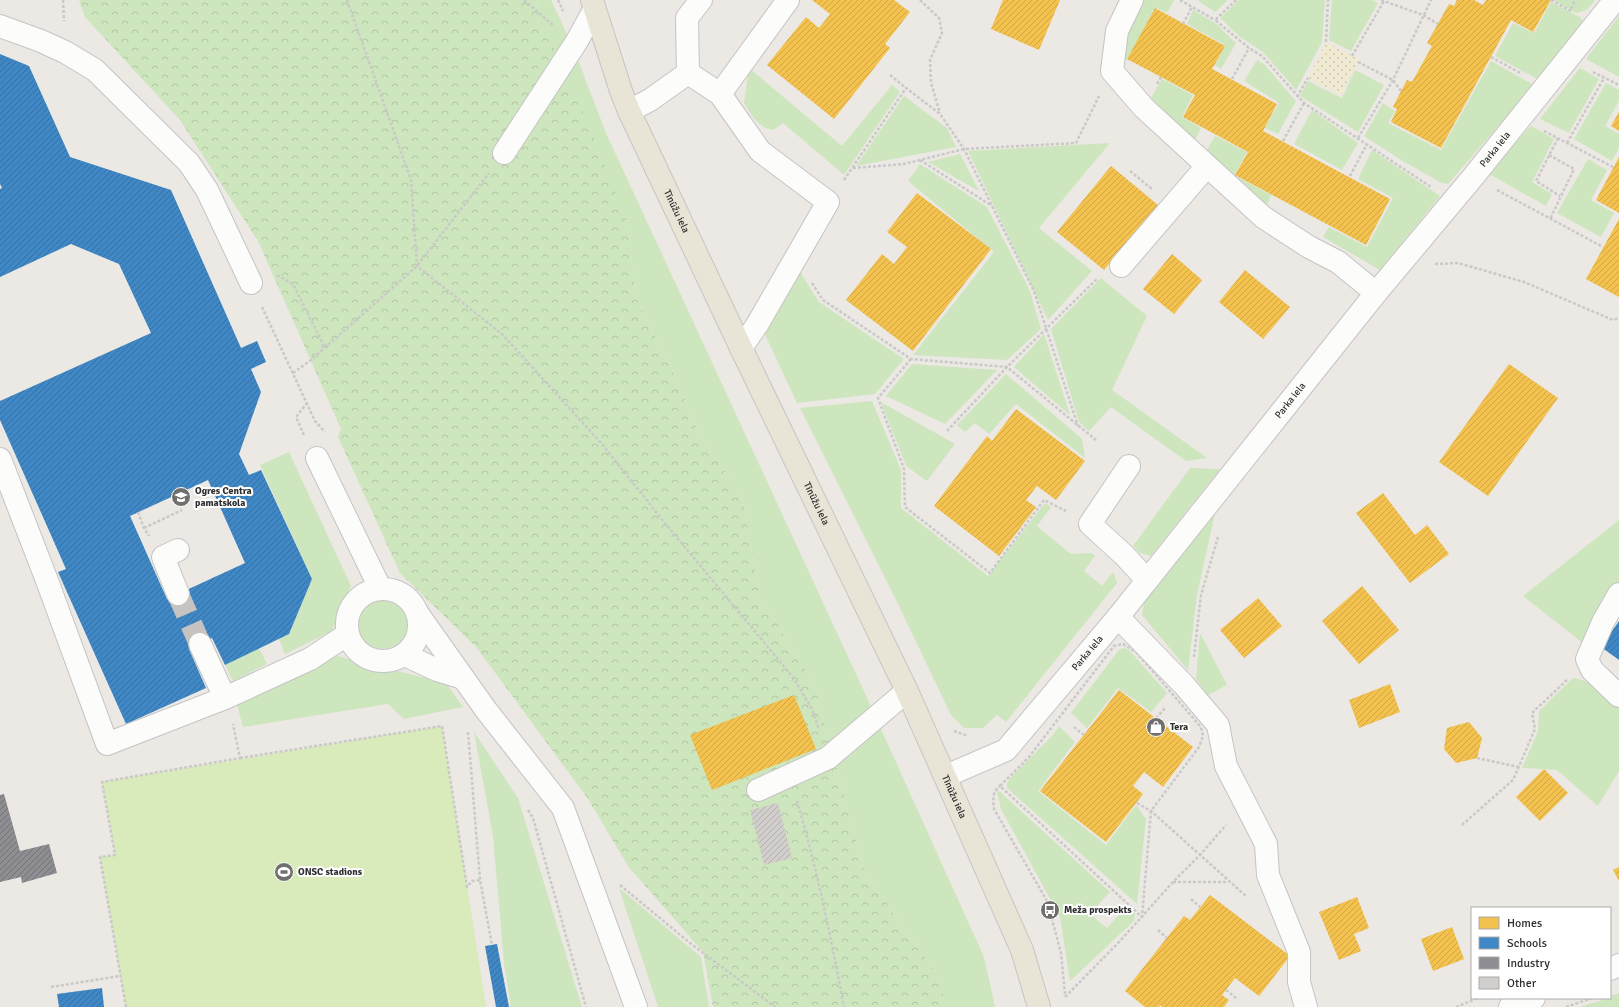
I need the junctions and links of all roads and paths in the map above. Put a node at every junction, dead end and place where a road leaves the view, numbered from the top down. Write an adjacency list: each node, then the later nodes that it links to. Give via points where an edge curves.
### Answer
1 (347, 0): 65 (path, via 411,180)
2 (524, 0): 23 (path, via 551,22)
3 (701, 0): 29 (street, via 687,18)
4 (788, 0): 38 (street)
5 (920, 0): 42 (path, via 939,18 942,32 930,60 931,83)
6 (1132, 0): 28 (street, via 1117,31)
7 (1180, 0): 15 (path)
8 (1236, 0): 18 (path)
9 (1328, 0): 22 (path)
10 (1382, 0): 17 (path); 25 (path)
11 (1431, 0): 17 (path)
12 (1575, 0): 16 (path)
13 (1615, 0): 35 (street, Parka iela)
14 (594, 5): 23 (street); 41 (main road, Tīnūžu iela)
15 (1192, 6): 18 (path); 19 (path)
16 (1570, 11)
17 (1423, 15): 20 (path); 34 (path)
18 (1215, 20): 24 (path)
19 (1183, 24)
20 (1438, 24)
21 (0, 26): 68 (street, via 41,41 89,66 130,104 189,164 207,190)
22 (1326, 42)
23 (573, 47): 50 (street)
24 (1249, 48): 33 (path); 39 (path, via 1262,56)
25 (1352, 56)
26 (1490, 57): 35 (path)
27 (1358, 62): 34 (path)
28 (1112, 71): 49 (path, via 1076,142); 53 (street, via 1144,108)
29 (688, 73): 38 (street); 41 (street, via 650,100)
30 (890, 75): 36 (path)
31 (1308, 78): 39 (path)
32 (1604, 78): 47 (path)
33 (1232, 79)
34 (1393, 80): 37 (path); 44 (path)
35 (1545, 87): 43 (street, Parka iela)
36 (906, 88): 42 (path); 55 (path)
37 (1401, 91)
38 (720, 94): 59 (street, via 760,151)
39 (1297, 97): 40 (path)
40 (1304, 103): 44 (path); 46 (path)
41 (629, 111): 74 (main road, Tīnūžu iela)
42 (940, 114): 49 (path)
43 (1521, 119): 45 (path); 57 (street, Parka iela)
44 (1358, 138): 48 (path)
45 (1558, 138): 47 (path); 51 (path)
46 (1283, 141)
47 (1567, 143): 54 (path)
48 (1367, 144): 56 (path); 60 (path)
49 (964, 149): 52 (path); 61 (path)
50 (504, 152): 65 (path)
51 (1549, 155): 58 (path, via 1536,181); 58 (path, via 1574,170)
52 (919, 160): 55 (path, via 904,164); 61 (path)
53 (1207, 166): 66 (street); 69 (street, via 1263,216 1309,247 1338,262)
54 (1613, 167)
55 (853, 168): 59 (path)
56 (1350, 176)
57 (1474, 177): 60 (street, Parka iela); 62 (path)
58 (1560, 196): 62 (path)
59 (828, 202): 64 (street)
60 (1453, 202): 67 (street, Parka iela)
61 (992, 206): 72 (path, via 1034,291)
62 (1550, 219): 63 (path)
63 (1603, 247)
64 (795, 259): 74 (street); 75 (path, via 823,300)
65 (417, 266): 73 (path); 111 (path, via 504,335 602,444 792,676 812,708)
66 (1121, 266): 72 (path, via 1100,276)
67 (1399, 266): 69 (street, Parka iela); 71 (path, via 1458,263 1524,282 1613,320)
68 (249, 277): 73 (path, via 261,265 293,284)
69 (1376, 293): 92 (street, Parka iela)
70 (264, 312): 77 (path)
71 (1619, 318)
72 (1047, 329): 76 (path); 79 (path)
73 (325, 348): 77 (path)
74 (741, 348): 104 (main road, Tīnūžu iela)
75 (911, 359): 76 (path); 88 (path, via 878,398 904,470 905,507 990,573 1044,500)
76 (1007, 367): 79 (path); 80 (path)
77 (293, 373): 78 (path)
78 (307, 403): 81 (path, via 315,421); 82 (path, via 296,417)
79 (1078, 426): 83 (path)
80 (947, 431)
81 (328, 435)
82 (305, 437)
83 (1096, 440)
84 (317, 458): 93 (street)
85 (0, 459): 106 (street, via 107,744)
86 (1129, 466): 88 (street)
87 (182, 510): 89 (path)
88 (1090, 524): 92 (street)
89 (144, 528)
90 (1219, 534): 103 (path, via 1201,595 1192,676)
91 (178, 550): 94 (street, via 164,558)
92 (1147, 580): 97 (street, Parka iela)
93 (380, 588): 96 (street, via 392,589 403,594); 98 (street, via 368,591 350,608 346,622)
94 (178, 594)
95 (1619, 594): 101 (street, via 1603,622)
96 (418, 614): 100 (street, via 420,629 416,642); 102 (street)
97 (1118, 617): 103 (street); 113 (street, Parka iela, via 1006,750)
98 (348, 634): 100 (street, via 357,651 367,658 379,662); 106 (street, via 310,659)
99 (200, 644): 106 (street)
100 (405, 655): 102 (street, via 437,670)
101 (1587, 660): 105 (street, via 1592,670); 114 (path, via 1532,713 1535,729)
102 (463, 678): 147 (street, via 563,808)
103 (1184, 685): 119 (street, via 1218,725 1226,766)
104 (907, 691): 111 (street); 116 (main road, Tīnūžu iela)
105 (1619, 696)
106 (225, 698): 110 (path)
107 (469, 726): 125 (path)
108 (1074, 727): 109 (path)
109 (1084, 735)
110 (240, 758): 125 (path, via 442,726 467,887 472,881); 136 (path, via 102,782 115,855 100,857)
111 (828, 758): 115 (street)
112 (1477, 758): 114 (path)
113 (985, 760): 116 (street, Parka iela); 117 (path)
114 (1519, 767): 123 (path, via 1513,780)
115 (789, 776): 118 (street); 149 (path, via 807,835)
116 (946, 776): 150 (main road, Tīnūžu iela, via 1022,950)
117 (1000, 786): 122 (path, via 1029,757 1114,646 1123,644 1136,652 1176,696 1201,727 1203,736 1199,747); 132 (path); 139 (path, via 995,790 994,809 1047,901 1061,953)
118 (758, 790)
119 (1245, 802): 124 (path); 151 (street, via 1266,844 1268,875 1299,952 1298,982)
120 (1136, 803): 122 (path)
121 (525, 806): 146 (path, via 533,818)
122 (1151, 811): 124 (path); 132 (path)
123 (1462, 825)
124 (1200, 856): 126 (path); 127 (path)
125 (480, 880): 135 (path)
126 (1173, 882): 127 (path); 132 (path)
127 (1228, 882): 130 (path)
128 (618, 883): 148 (path, via 690,943)
129 (1191, 899): 131 (path)
130 (1252, 902)
131 (1200, 907)
132 (1142, 917): 139 (path)
133 (1158, 930): 134 (path)
134 (1166, 938)
135 (492, 945)
136 (120, 976): 137 (path); 145 (path)
137 (51, 987)
138 (1226, 990): 140 (path)
139 (1065, 997): 144 (path)
140 (1236, 998)
141 (1476, 999): 152 (path)
142 (1531, 999): 153 (street)
143 (1589, 999): 154 (path)
144 (1066, 1002)
145 (126, 1007)
146 (586, 1007)
147 (636, 1007)
148 (775, 1007)
149 (844, 1007)
150 (1039, 1007)
151 (1306, 1007)
152 (1456, 1007)
153 (1510, 1007)
154 (1566, 1007)

